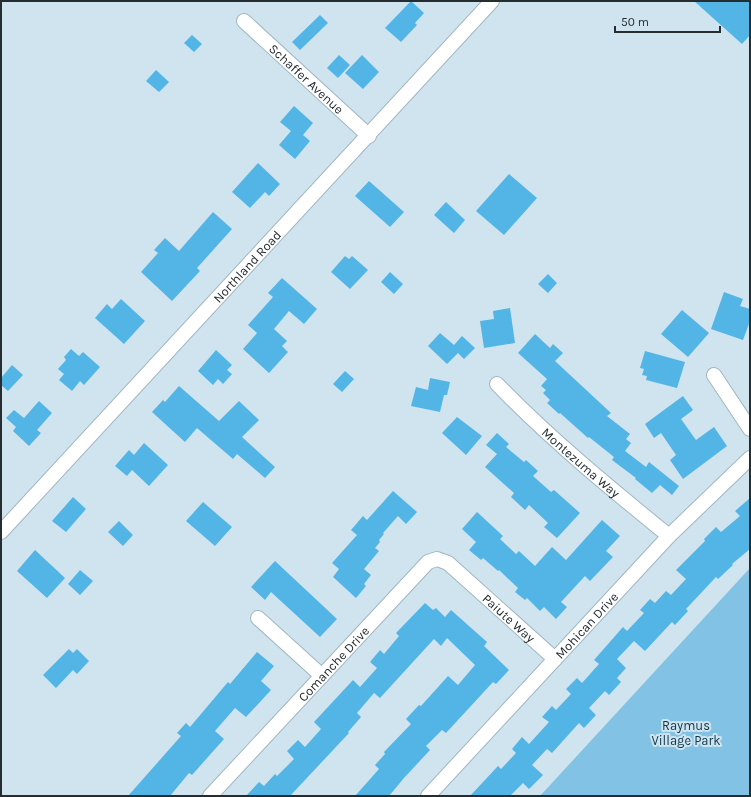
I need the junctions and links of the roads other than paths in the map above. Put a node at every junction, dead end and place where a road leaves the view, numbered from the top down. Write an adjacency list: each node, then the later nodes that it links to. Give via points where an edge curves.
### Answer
1 (492, 1): 3 (street, Northland Road)
2 (244, 21): 3 (street, Schaffer Avenue)
3 (368, 136): 8 (street, Northland Road)
4 (714, 375): 6 (street)
5 (497, 384): 9 (street, Montezuma Way, via 526,414 589,470)
6 (750, 429)
7 (750, 458): 9 (street, Mohican Drive)
8 (1, 532)
9 (669, 536): 12 (street, Mohican Drive)
10 (464, 577): 12 (street, Paiute Way); 13 (street, Comanche Drive, via 448,563 437,559 428,562)
11 (258, 618): 13 (street)
12 (555, 659): 15 (street, Mohican Drive)
13 (322, 676): 14 (street, Comanche Drive)
14 (210, 796)
15 (428, 796)

